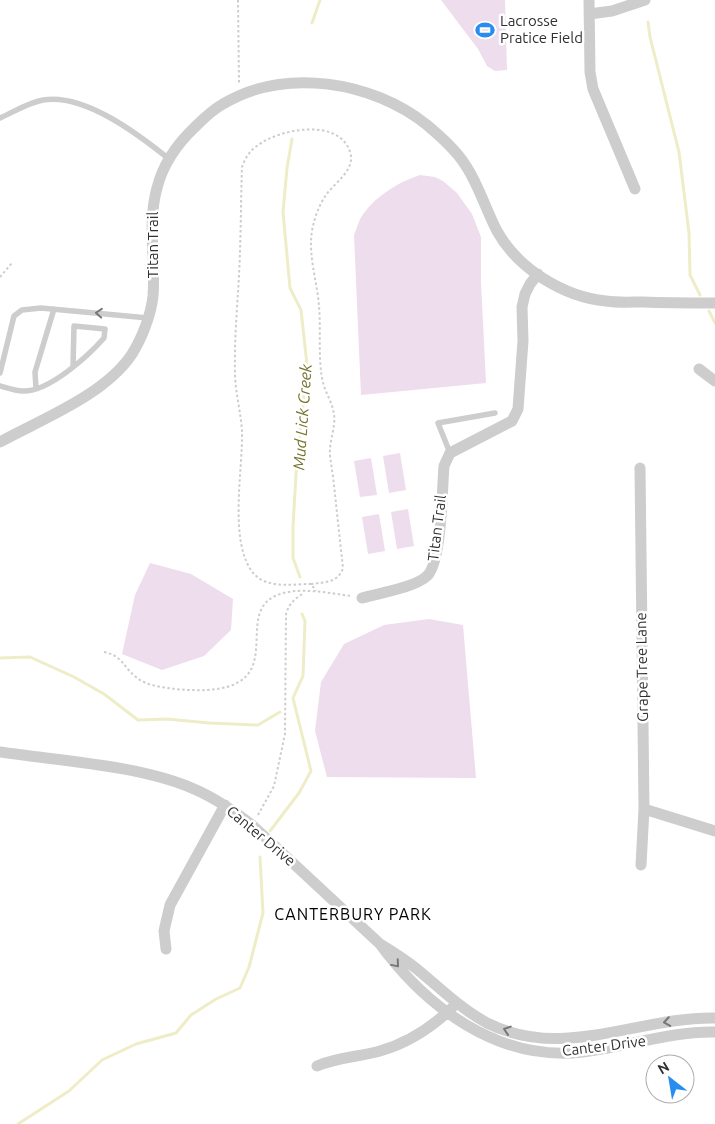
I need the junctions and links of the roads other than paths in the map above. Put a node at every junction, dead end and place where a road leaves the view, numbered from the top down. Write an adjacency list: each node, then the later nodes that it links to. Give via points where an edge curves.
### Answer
1 (588, 0): 3 (street)
2 (645, 0): 3 (street, via 612,11)
3 (589, 14): 6 (street, via 593,89)
4 (0, 118): 5 (lane, via 31,103 73,101 87,105 127,129)
5 (169, 159): 7 (street, Titan Trail, via 204,118 239,96 278,85 314,84 380,97 434,131 455,151 466,166 502,239); 10 (street, Titan Trail, via 157,186 153,206 153,276)
6 (635, 189)
7 (538, 274): 8 (street, Titan Trail, via 572,293 607,302); 19 (street, via 525,294 522,307 518,409 512,421)
8 (715, 303)
9 (54, 309): 10 (lane, one-way to 9); 13 (lane, via 22,310 14,316); 16 (lane, via 36,372)
10 (148, 318): 18 (street, Titan Trail, via 132,353 109,380 70,405)
11 (72, 368): 11 (lane, via 104,338 104,329 74,326); 16 (lane)
12 (699, 369): 14 (street)
13 (0, 373)
14 (715, 380)
15 (0, 386): 16 (lane)
16 (36, 390)
17 (495, 413): 19 (lane, via 438,424)
18 (1, 438)
19 (450, 453): 21 (street, Titan Trail, via 444,466 433,567 427,576 407,586)
20 (640, 468): 24 (street, Grape Tree Lane)
21 (362, 598)
22 (0, 752): 23 (street, Canter Drive, via 141,773 192,788)
23 (225, 805): 27 (street, Canter Drive, via 252,825); 28 (street, via 170,905 164,931)
24 (644, 809): 25 (street); 26 (street, Grape Tree Lane)
25 (715, 831)
26 (641, 865)
27 (380, 944): 29 (street, Canter Drive, via 417,969); 30 (street, Canter Drive, one-way to 30, via 422,991)
28 (166, 949)
29 (457, 1004): 30 (street); 31 (street, Canter Drive, one-way to 29, via 550,1039 506,1030)
30 (448, 1013): 32 (street, Canter Drive, via 489,1038 526,1049 560,1053 688,1033); 33 (street, via 400,1045 330,1060)
31 (715, 1018)
32 (715, 1032)
33 (317, 1066)

